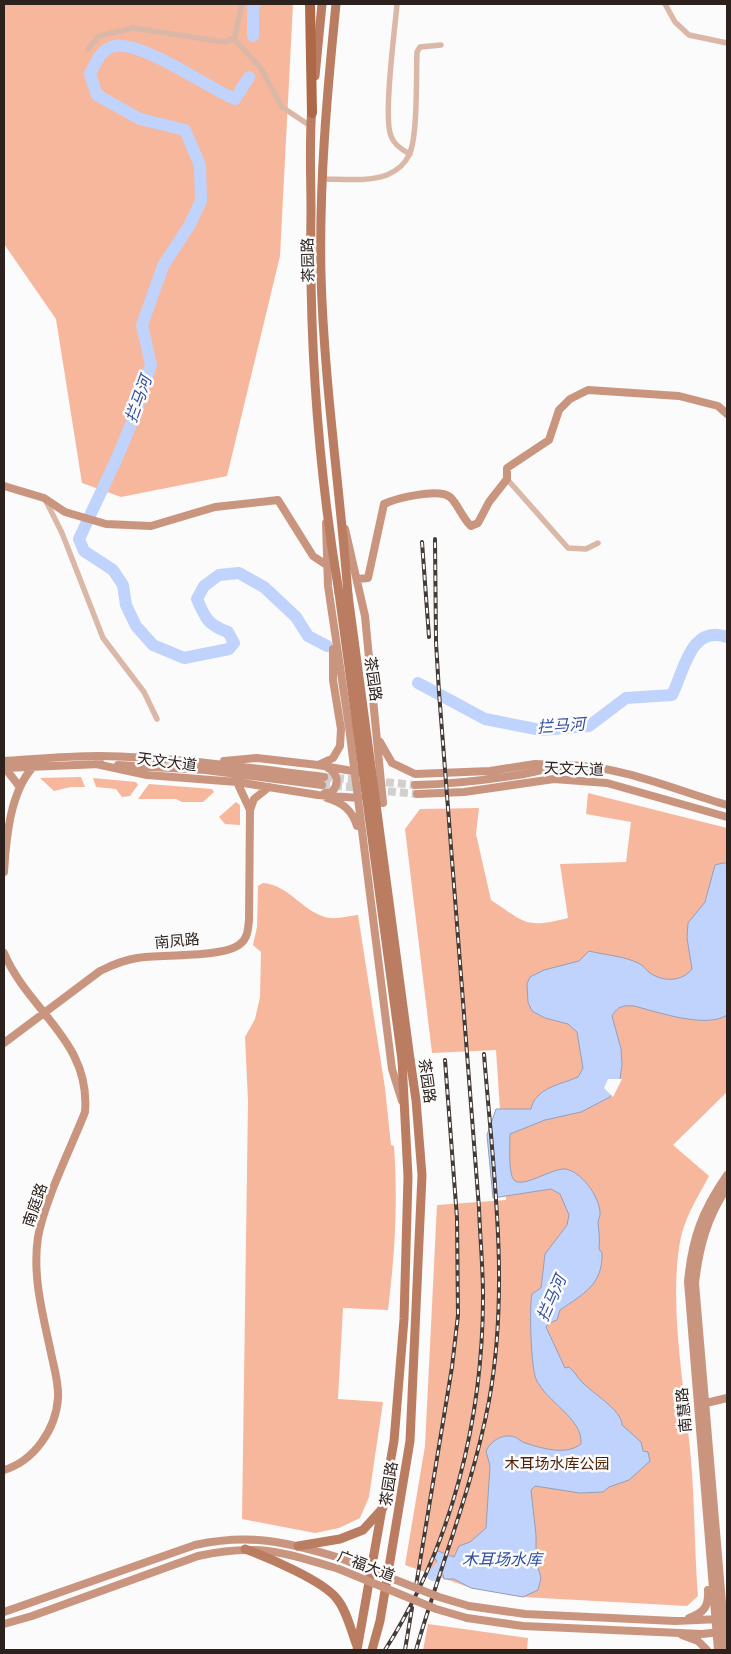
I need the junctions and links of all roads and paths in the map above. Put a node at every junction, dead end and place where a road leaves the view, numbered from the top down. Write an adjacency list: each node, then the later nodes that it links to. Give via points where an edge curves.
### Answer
1 (242, 4): 7 (street)
2 (310, 4): 11 (highway)
3 (322, 4): 11 (main road, 茶园路)
4 (336, 4): 14 (main road, 茶园路)
5 (397, 4): 13 (street, via 388,115 390,135 398,148)
6 (665, 4): 8 (street, via 675,22 689,35)
7 (234, 39): 10 (street, via 224,42 133,28 99,36); 12 (street, via 260,67 282,107)
8 (727, 43)
9 (441, 45): 13 (street, via 426,44 417,52 414,134)
10 (88, 49)
11 (312, 113): 12 (main road, 茶园路)
12 (312, 127): 19 (main road, 茶园路, via 310,285 316,426)
13 (410, 154): 14 (street, via 400,168 386,175)
14 (322, 179): 20 (main road, 茶园路, via 321,276 336,480)
15 (727, 414): 16 (street, via 718,406 680,396 588,390 570,399 559,410 549,440 507,468)
16 (507, 479): 21 (street, via 568,548 586,549); 23 (street, via 488,502 478,523 471,526 450,497 438,493 395,499 384,504 368,578)
17 (4, 486): 18 (street)
18 (44, 498): 22 (street, via 65,512 106,524 151,526 215,507 278,500 313,556); 26 (street, via 62,533 103,638 144,692)
19 (326, 514): 22 (street, 茶园路); 24 (main road, 茶园路)
20 (342, 515): 23 (street, 茶园路); 24 (main road, 茶园路)
21 (598, 544)
22 (325, 564): 25 (street, 茶园路)
23 (358, 579): 27 (street, 茶园路)
24 (344, 594): 53 (main road, 茶园路, bridge)
25 (333, 621): 28 (street, 茶园路); 31 (street, via 333,680 341,739 333,758)
26 (156, 719)
27 (376, 725): 28 (street, via 372,737 362,742 356,740); 32 (street, 天文大道, via 386,756 400,769 415,774 490,771 534,764); 36 (street, 茶园路)
28 (349, 726): 35 (street, 茶园路)
29 (208, 762): 30 (street, 天文大道, via 323,781); 31 (street, 天文大道, via 257,758); 33 (street, 天文大道, via 98,756)
30 (96, 764): 34 (street, 天文大道); 37 (street, 天文大道, via 147,775)
31 (318, 765): 35 (street, 天文大道); 41 (street, via 330,769 337,781 332,792)
32 (567, 765): 38 (street, 天文大道, via 464,784); 45 (street, 天文大道, via 642,777)
33 (4, 766): 34 (street, 天文大道); 39 (street)
34 (33, 767): 39 (street)
35 (354, 772): 36 (street, 天文大道); 43 (street, 茶园路)
36 (380, 775): 44 (street, 茶园路)
37 (236, 782): 40 (street, 天文大道); 46 (street)
38 (415, 785)
39 (19, 786): 49 (street)
40 (269, 787): 41 (street, 天文大道); 46 (street, via 254,799)
41 (318, 794): 43 (street, 天文大道); 48 (street, via 340,802 350,811)
42 (416, 794): 47 (street, 天文大道, via 464,792 554,778 607,782)
43 (356, 797): 44 (street, 天文大道); 48 (street, 茶园路)
44 (383, 803)
45 (727, 805)
46 (250, 810): 51 (street, 南凤路, via 249,920 247,935 239,945 225,951 119,962 100,971)
47 (727, 816)
48 (363, 843): 54 (street, 茶园路, via 392,1069)
49 (4, 872)
50 (4, 953): 51 (street, 南庭路, via 12,972)
51 (44, 1013): 52 (street, 南凤路); 59 (street, 南庭路, via 76,1056 87,1094 85,1112 42,1220 36,1253 39,1294 56,1377 58,1398 54,1418 44,1439 28,1456)
52 (4, 1043)
53 (406, 1059): 54 (main road, 茶园路); 73 (main road, 茶园路, via 416,1100 422,1175 410,1441)
54 (403, 1103): 60 (main road, 茶园路, via 408,1177 404,1319 394,1441)
55 (727, 1175): 58 (street, 南慧路, via 713,1196 691,1250 688,1282)
56 (727, 1188): 58 (street, 南慧路, via 708,1222 698,1252 695,1282)
57 (727, 1398): 58 (street)
58 (701, 1404): 61 (street, 南慧路); 64 (street, 南慧路)
59 (4, 1470)
60 (383, 1507): 62 (main road, via 363,1530 340,1539); 72 (main road, 茶园路)
61 (707, 1523): 67 (street, 南慧路); 68 (street, via 706,1608 700,1614)
62 (298, 1546): 66 (street, 广福大道, via 252,1539 224,1539 195,1545); 68 (street, 广福大道, bridge, via 340,1558 470,1606 525,1614)
63 (245, 1549): 69 (street, 广福大道, via 198,1556); 71 (street, 广福大道, bridge, via 298,1556 466,1618 523,1626); 72 (main road, via 271,1558 328,1590 338,1599)
64 (718, 1555): 65 (street); 67 (street, 南慧路)
65 (727, 1595)
66 (4, 1612)
67 (722, 1619): 68 (street, 广福大道); 70 (street, 南慧路)
68 (675, 1621)
69 (4, 1624)
70 (723, 1632): 71 (street, 广福大道); 75 (street, 南慧路); 76 (street, 南慧路)
71 (678, 1633): 74 (street)
72 (357, 1648)
73 (374, 1650)
74 (707, 1650)
75 (718, 1650)
76 (726, 1650)

